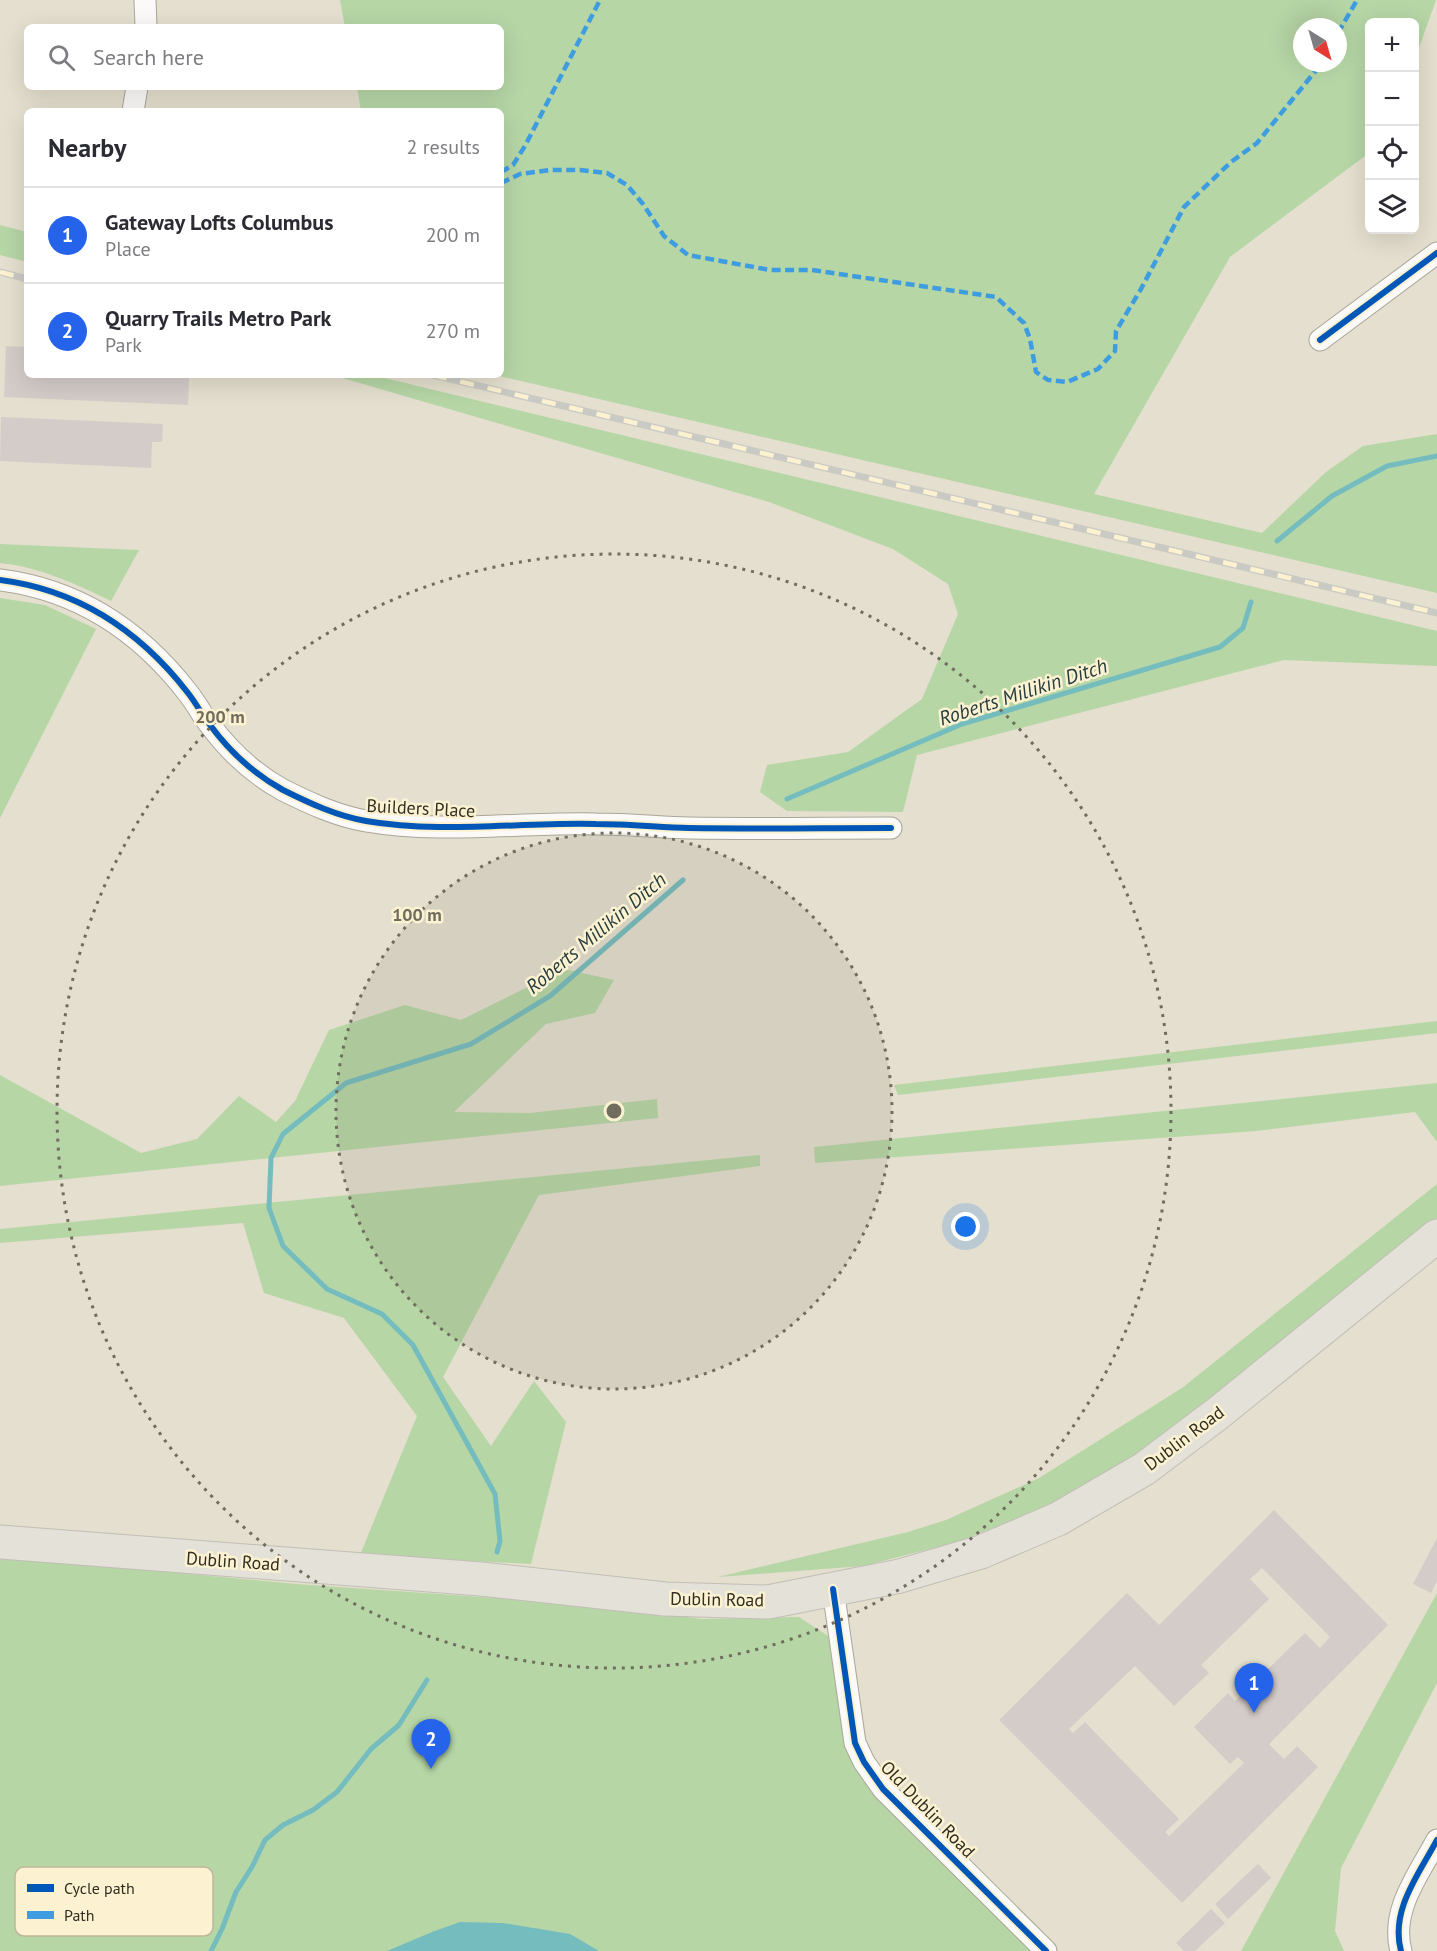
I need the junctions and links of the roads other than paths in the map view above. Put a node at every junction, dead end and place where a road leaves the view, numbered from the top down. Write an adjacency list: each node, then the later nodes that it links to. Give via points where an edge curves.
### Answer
1 (145, 0): 2 (street)
2 (146, 24)
3 (136, 90): 4 (street)
4 (134, 108)
5 (1437, 253): 6 (street)
6 (1320, 340)
7 (0, 580): 8 (street, Builders Place, via 41,587 110,619 150,648 238,759 282,789 330,812 398,825)
8 (891, 828)
9 (1437, 1236): 11 (main road, Dublin Road, via 1144,1469 1058,1519 981,1552 900,1576)
10 (0, 1542): 11 (main road, Dublin Road, via 481,1579 665,1599 768,1602)
11 (833, 1589): 13 (street, Old Dublin Road, via 855,1743 864,1762 883,1789)
12 (1437, 1840): 14 (street, via 1398,1920)
13 (1046, 1951)
14 (1401, 1951)

